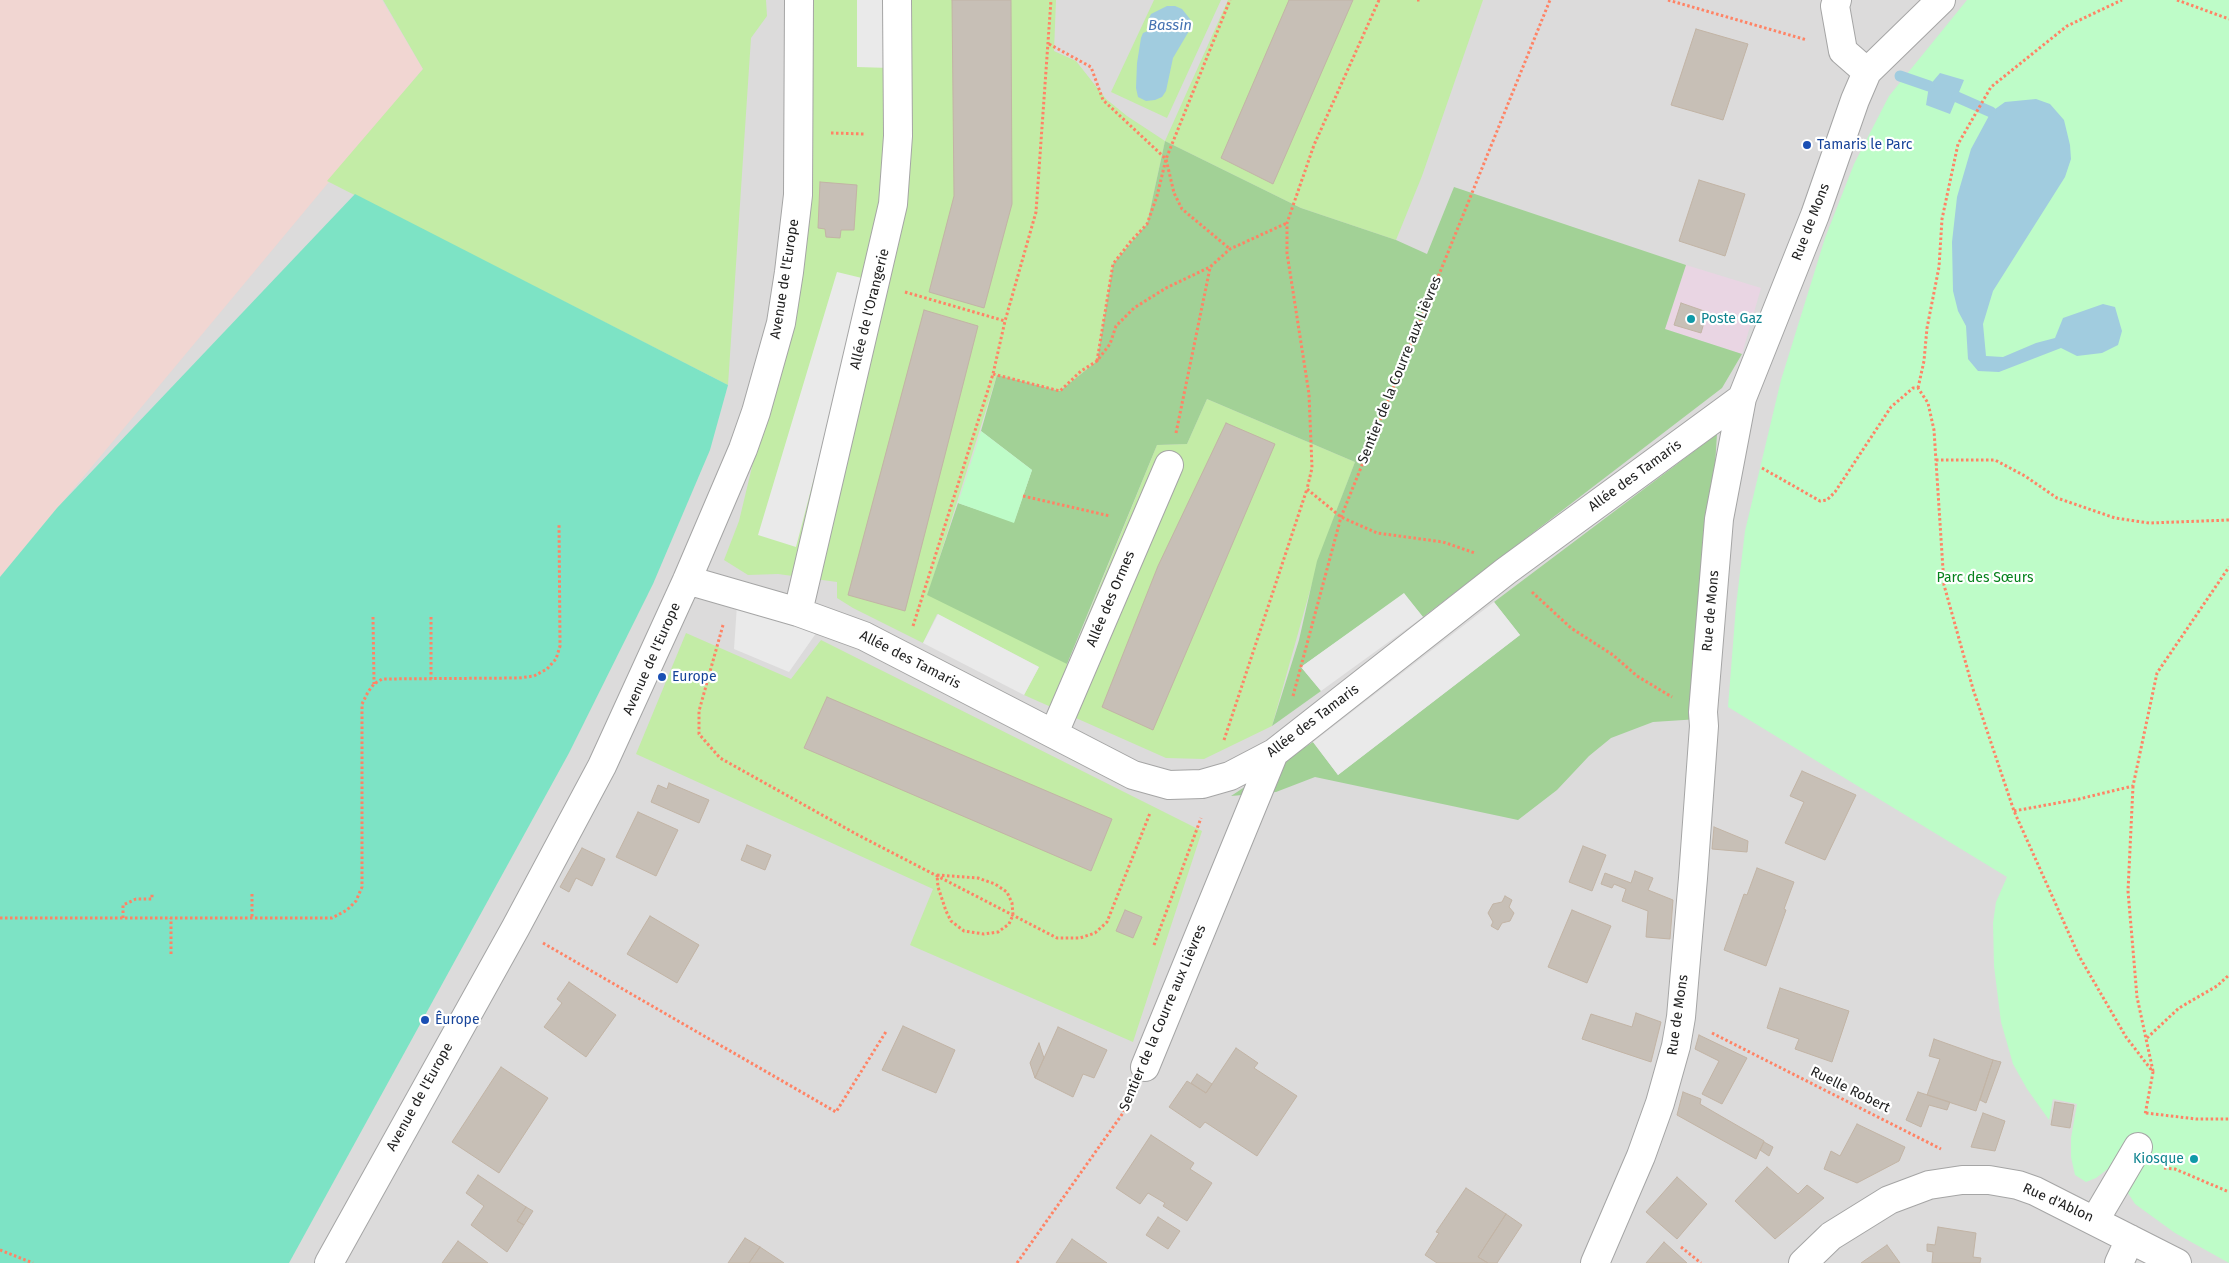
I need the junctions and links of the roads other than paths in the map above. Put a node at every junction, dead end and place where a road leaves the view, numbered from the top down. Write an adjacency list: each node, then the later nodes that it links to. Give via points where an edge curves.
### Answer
1 (799, 0): 8 (street, Avenue de l'Europe, via 798,195 781,323 743,449)
2 (898, 0): 9 (street, Allée de l'Orangerie, via 898,136 893,204)
3 (1838, 0): 5 (street, via 1835,6 1844,51)
4 (1941, 0): 5 (street, Rue de Mons)
5 (1868, 72): 6 (street, Rue de Mons)
6 (1742, 398): 11 (street, Allée des Tamaris, via 1506,570); 17 (street, Rue de Mons, via 1719,520 1681,1017 1660,1103)
7 (1169, 465): 10 (street, Allée des Ormes)
8 (687, 580): 9 (street, Allée des Tamaris); 16 (street, Avenue de l'Europe, via 602,766)
9 (798, 612): 10 (street, Allée des Tamaris, via 864,636)
10 (1054, 733): 11 (street, Allée des Tamaris, via 1133,776 1169,785 1214,782)
11 (1276, 751): 12 (street, Sentier de la Courre aux Lièvres)
12 (1145, 1067)
13 (2132, 1155): 14 (street)
14 (2096, 1220): 15 (street, Rue d'Ablon); 18 (street, Rue d'Ablon, via 2018,1185 1962,1180 1928,1185 1890,1200 1831,1236)
15 (2125, 1251): 19 (street, Rue d'Ablon)
16 (329, 1263)
17 (1595, 1263)
18 (1803, 1263)
19 (2177, 1263)

